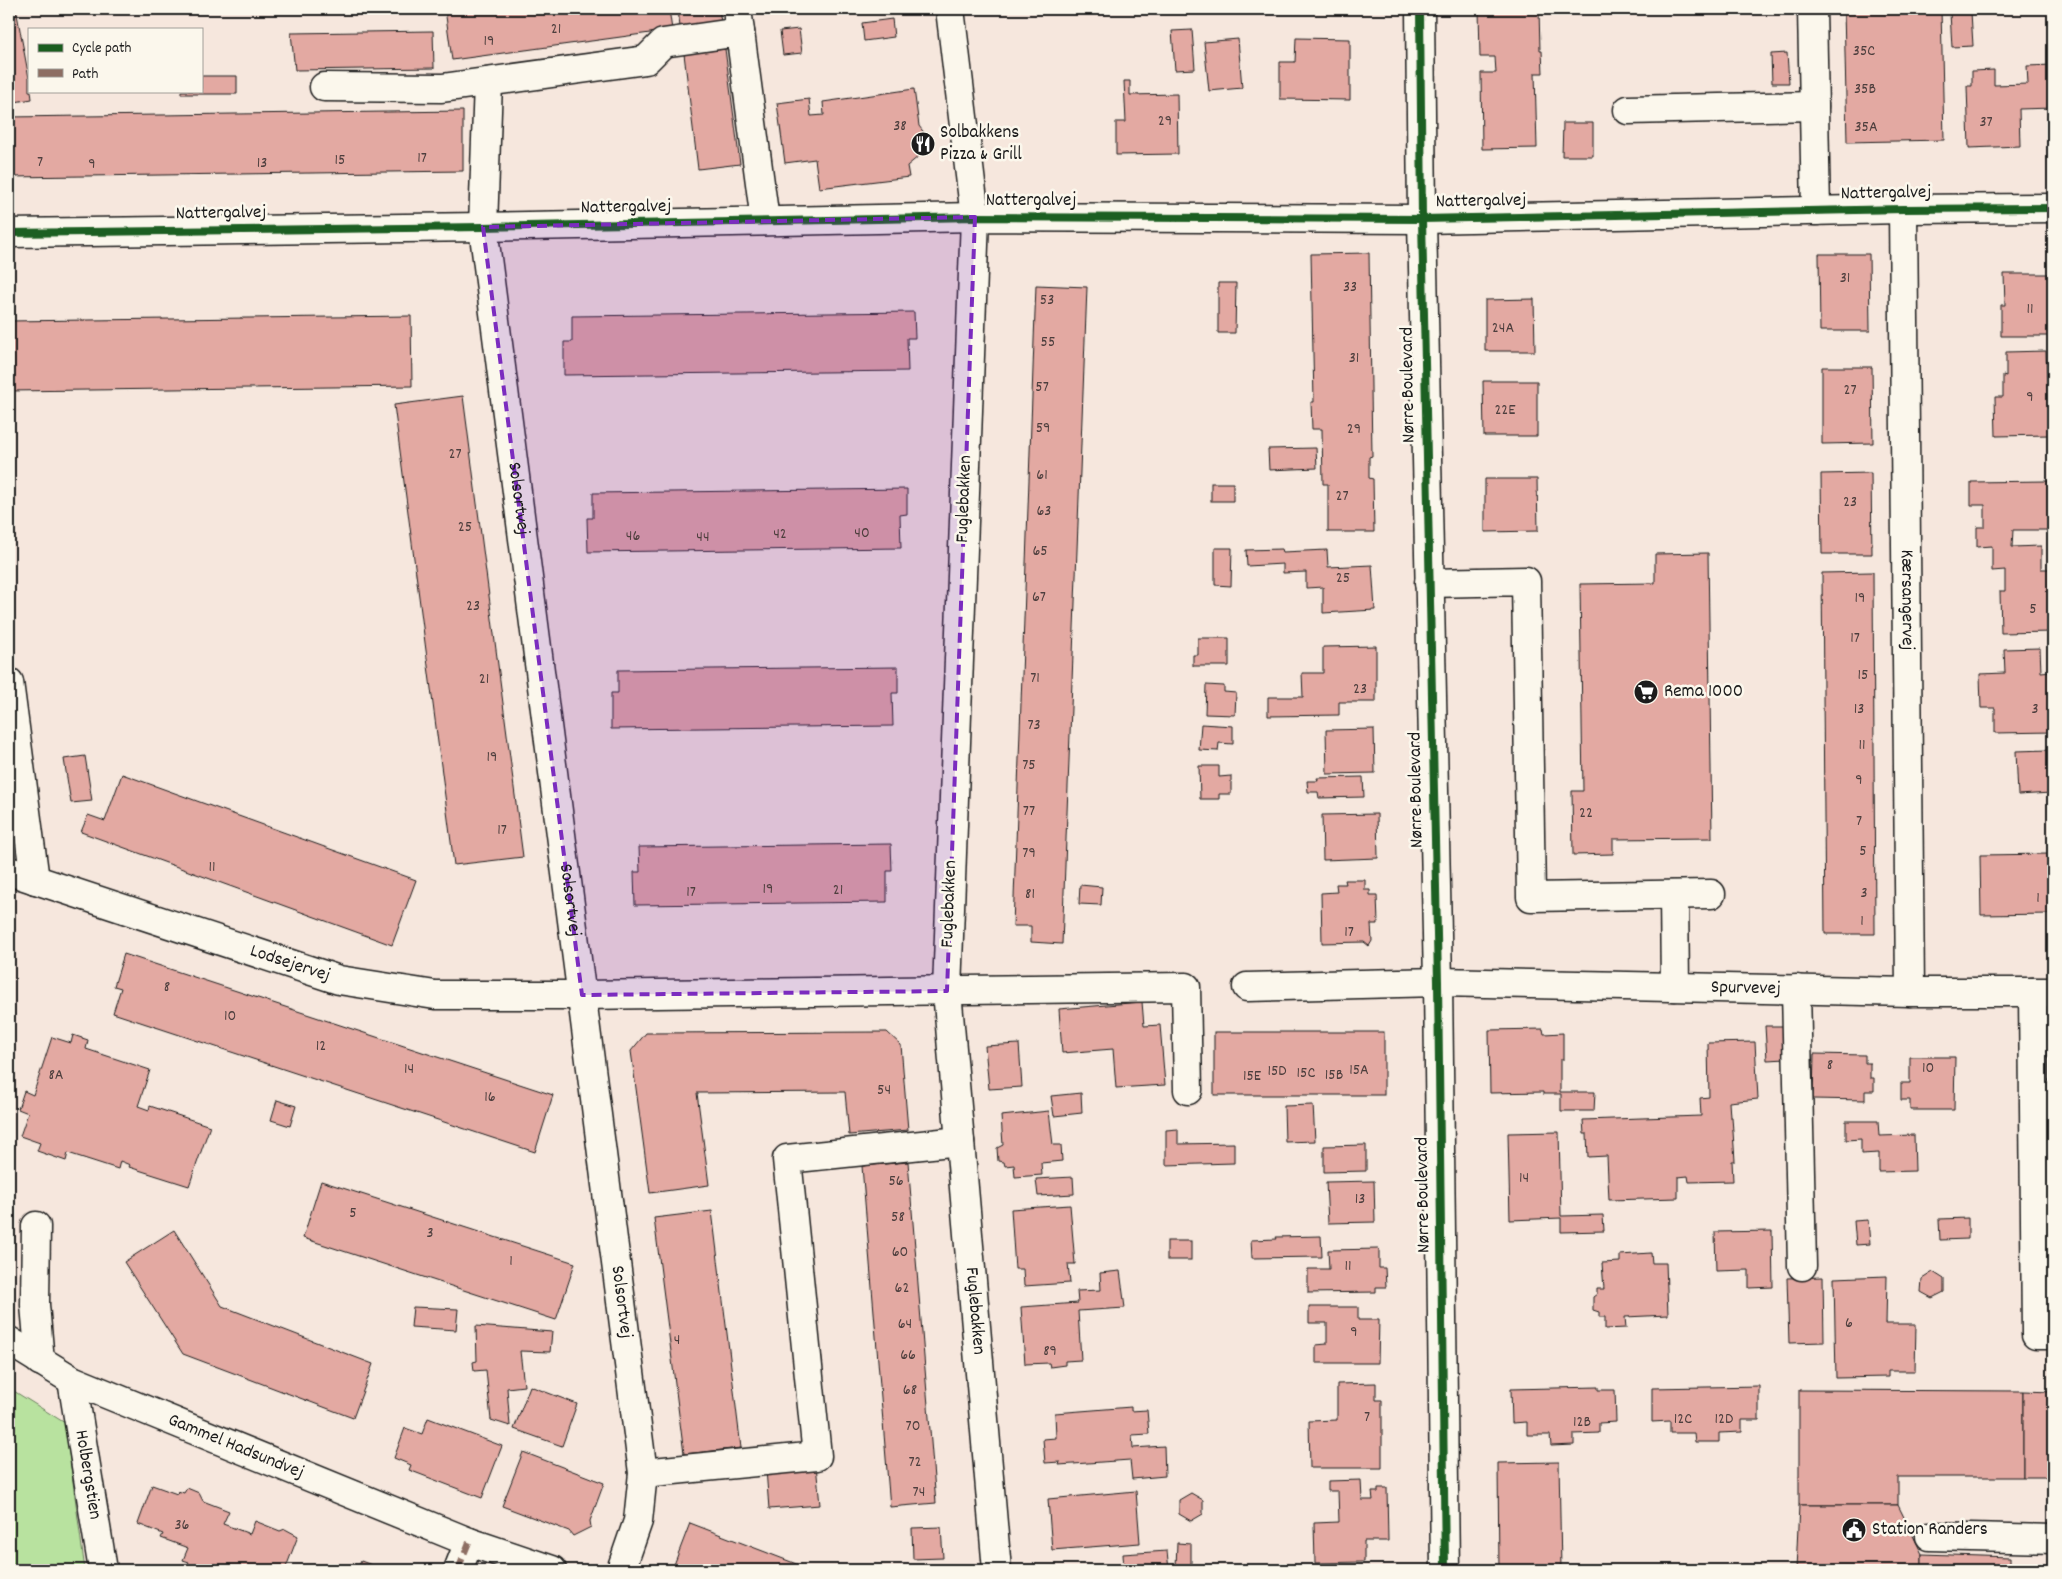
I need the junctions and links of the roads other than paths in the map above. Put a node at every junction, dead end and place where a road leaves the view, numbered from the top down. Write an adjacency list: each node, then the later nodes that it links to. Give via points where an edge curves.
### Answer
1 (950, 9): 12 (street, Fuglebakken)
2 (1420, 9): 13 (street, Nørre Boulevard)
3 (1812, 9): 7 (street)
4 (739, 20): 5 (street, via 663,43 646,60); 14 (street)
5 (488, 82): 6 (street, via 442,88); 15 (street, Solsortvej)
6 (324, 87)
7 (1814, 106): 8 (street); 11 (street)
8 (1628, 110)
9 (2053, 208): 10 (street, Nattergalvej)
10 (1903, 209): 11 (street, Nattergalvej); 28 (street, Kærsangervej)
11 (1816, 211): 13 (street, Nattergalvej)
12 (975, 217): 13 (street, Nattergalvej); 14 (street, Nattergalvej); 27 (street, Fuglebakken)
13 (1422, 219): 17 (street, Nørre Boulevard)
14 (765, 221): 15 (street, Nattergalvej)
15 (483, 227): 16 (street, Nattergalvej); 30 (street, Solsortvej)
16 (9, 233)
17 (1429, 583): 22 (street, via 1526,581 1531,897); 23 (street, Nørre Boulevard)
18 (9, 682): 20 (street)
19 (9, 871): 20 (street, Lodsejervej)
20 (36, 880): 30 (street, Lodsejervej, via 339,980 435,995)
21 (1711, 894): 22 (street)
22 (1674, 895): 25 (street)
23 (1438, 982): 24 (street, Spurvevej); 25 (street, Spurvevej); 48 (street, Nørre Boulevard)
24 (1247, 986)
25 (1675, 987): 26 (street, Spurvevej)
26 (1796, 989): 28 (street, Spurvevej); 34 (street)
27 (947, 991): 30 (street); 31 (street, via 1186,987); 32 (street, Fuglebakken)
28 (1910, 992): 29 (street, Spurvevej)
29 (2043, 992): 35 (street, via 2036,1335)
30 (582, 995): 39 (street, Solsortvej)
31 (1188, 1090)
32 (960, 1141): 39 (street, via 787,1159 817,1456); 47 (street, Fuglebakken)
33 (36, 1226): 37 (street, via 35,1305)
34 (1802, 1266)
35 (2053, 1335)
36 (9, 1341): 37 (street, Gammel Hadsundvej)
37 (40, 1361): 38 (street, Gammel Hadsundvej)
38 (72, 1380): 42 (street, Gammel Hadsundvej); 43 (street, Holbergstien)
39 (643, 1473): 46 (street, Solsortvej, via 638,1521)
40 (1930, 1536): 41 (street)
41 (2053, 1540)
42 (469, 1542): 44 (street); 45 (street, Gammel Hadsundvej)
43 (103, 1570)
44 (458, 1570)
45 (552, 1570)
46 (621, 1570)
47 (997, 1570)
48 (1445, 1570)

